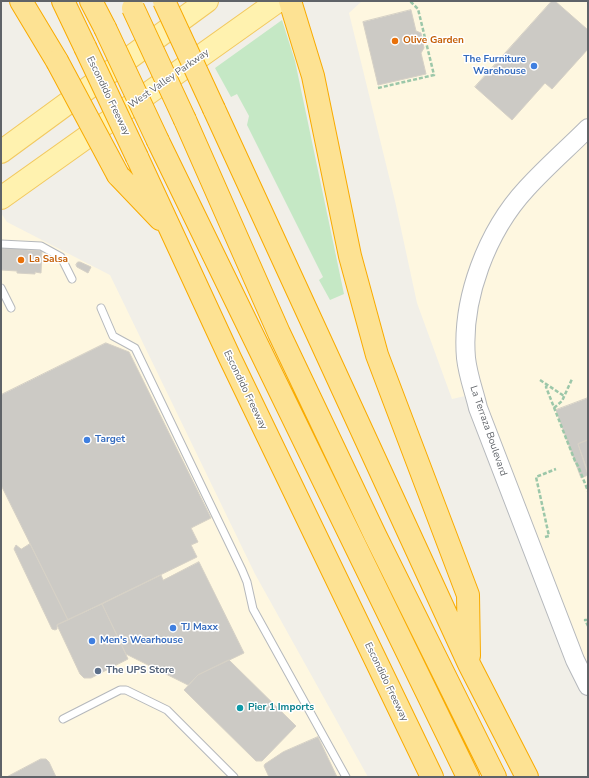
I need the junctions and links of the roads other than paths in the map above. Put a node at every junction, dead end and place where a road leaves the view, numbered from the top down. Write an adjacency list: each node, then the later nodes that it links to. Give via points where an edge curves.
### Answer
1 (21, 1): 12 (highway, bridge, via 57,61 118,175)
2 (63, 1): 12 (highway, Escondido Freeway, bridge)
3 (92, 1): 24 (highway, bridge)
4 (164, 1): 18 (highway, bridge)
5 (207, 1): 10 (main road)
6 (278, 1): 11 (main road, West Valley Parkway)
7 (290, 1): 18 (highway, via 313,76 350,256 377,355 468,595)
8 (132, 5): 25 (highway, bridge, via 186,120 286,347 375,535)
9 (588, 128): 19 (street, La Terraza Boulevard, via 527,188 492,240 481,264 474,289 466,339 469,376 478,408 575,660)
10 (1, 152)
11 (1, 198)
12 (171, 231): 23 (highway, Escondido Freeway)
13 (1, 244): 14 (lane, via 41,246 61,257)
14 (72, 279)
15 (1, 288): 16 (lane)
16 (11, 308)
17 (101, 308): 22 (lane, via 113,336 135,348 242,570 253,609)
18 (470, 664): 26 (highway)
19 (588, 686)
20 (63, 719): 21 (lane, via 120,690 126,690 166,710)
21 (234, 777)
22 (346, 777)
23 (432, 777)
24 (468, 777)
25 (495, 777)
26 (527, 777)

